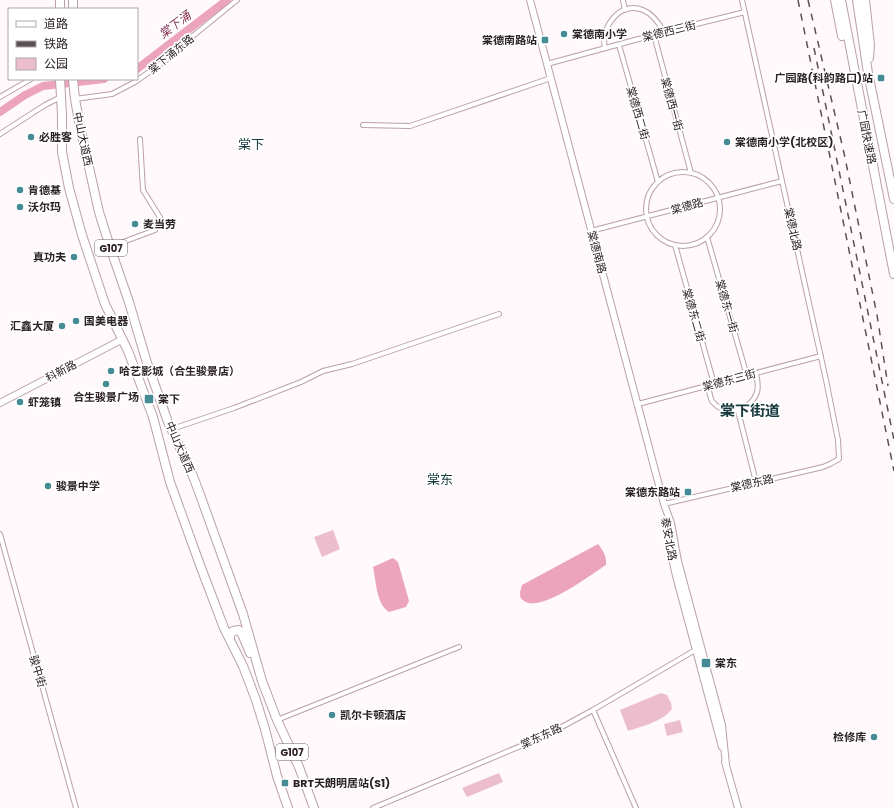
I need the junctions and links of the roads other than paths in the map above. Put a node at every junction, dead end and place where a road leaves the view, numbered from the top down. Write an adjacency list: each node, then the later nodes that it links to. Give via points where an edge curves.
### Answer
1 (237, 0): 23 (street, 棠下涌东路, via 173,55)
2 (530, 0): 15 (street, 棠德南路)
3 (623, 0): 9 (street)
4 (742, 0): 10 (street, 棠德北路)
5 (835, 0): 16 (highway, via 845,47)
6 (841, 0): 16 (highway, 广园快速路)
7 (857, 0): 17 (highway, 广园快速路)
8 (865, 0): 17 (highway, via 870,45)
9 (625, 10): 11 (street, via 638,8 647,12 656,19); 14 (street, via 609,23 604,35)
10 (745, 12): 11 (street, 棠德西三街); 31 (street, 棠德北路)
11 (664, 32): 12 (street, 棠德西三街)
12 (654, 35): 13 (street, 棠德西三街); 30 (street, 棠德西一街)
13 (619, 44): 14 (street, 棠德西三街); 32 (street, 棠德西二街)
14 (605, 48): 15 (street, 棠德西三街)
15 (548, 64): 18 (street, 棠德南路)
16 (854, 71): 42 (highway, 广园快速路)
17 (868, 73): 34 (highway, 广园快速路)
18 (551, 78): 27 (street, via 410,126); 38 (street, 棠德南路)
19 (29, 80): 26 (street)
20 (60, 80): 24 (highway, 中山大道西 / G107)
21 (73, 80): 25 (highway, 中山大道西 / G107)
22 (138, 80): 25 (street, 棠下涌东路, via 112,94)
23 (138, 80)
24 (61, 95): 28 (street); 44 (highway, 中山大道西 / G107, via 62,152 77,220 106,304)
25 (74, 96): 41 (highway, 中山大道西 / G107, via 94,192)
26 (0, 97)
27 (363, 125)
28 (0, 134)
29 (140, 139): 36 (street, via 142,190)
30 (691, 173): 32 (street, via 673,173); 33 (street, via 712,186)
31 (782, 181): 33 (street, 棠德路); 45 (street, 棠德北路)
32 (658, 182): 35 (street, via 648,197)
33 (718, 198): 35 (street, 棠德路); 39 (street, via 718,222)
34 (894, 199)
35 (647, 216): 38 (street, 棠德路); 40 (street, via 658,237)
36 (164, 224)
37 (155, 230): 41 (street)
38 (591, 231): 51 (street, 棠德南路)
39 (707, 237): 40 (street, via 692,245); 47 (street, 棠德东一街)
40 (675, 245): 48 (street, 棠德东二街)
41 (110, 247): 53 (highway, 中山大道西 / G107)
42 (894, 274)
43 (499, 314): 53 (street, via 352,364 323,371 302,382 234,408)
44 (123, 339): 50 (street, 科新路); 58 (highway, 中山大道西 / G107, via 153,417 172,487)
45 (820, 356): 46 (street, 棠德东三街); 54 (street, 棠德北路, via 838,440)
46 (756, 373): 47 (street, 棠德东三街); 52 (street, via 757,391 754,400)
47 (747, 376): 48 (street, 棠德东三街)
48 (714, 384): 49 (street, 棠德东三街)
49 (708, 386): 51 (street, 棠德东三街); 52 (street, via 712,401 729,411)
50 (0, 403)
51 (638, 404): 56 (street, 棠德南路)
52 (738, 411): 55 (street)
53 (171, 429): 61 (highway, 中山大道西 / G107, via 191,471 217,542)
54 (839, 458): 55 (street, 棠德东路, via 827,466)
55 (756, 482): 56 (street, 棠德东路)
56 (664, 504): 60 (street, 泰安北路, via 673,562)
57 (0, 534): 64 (street, 骏中街)
58 (230, 640): 61 (highway, via 233,631 241,631); 65 (highway, 中山大道西 / G107, via 261,715)
59 (459, 648): 63 (street)
60 (699, 648): 62 (street, 棠东东路); 69 (street, 泰安北路)
61 (258, 668): 63 (highway, 中山大道西 / G107)
62 (593, 710): 67 (street, 棠东东路, via 547,735); 68 (street)
63 (277, 720): 66 (highway, 中山大道西 / G107)
64 (76, 808)
65 (288, 808)
66 (314, 808)
67 (373, 808)
68 (636, 808)
69 (738, 808)

